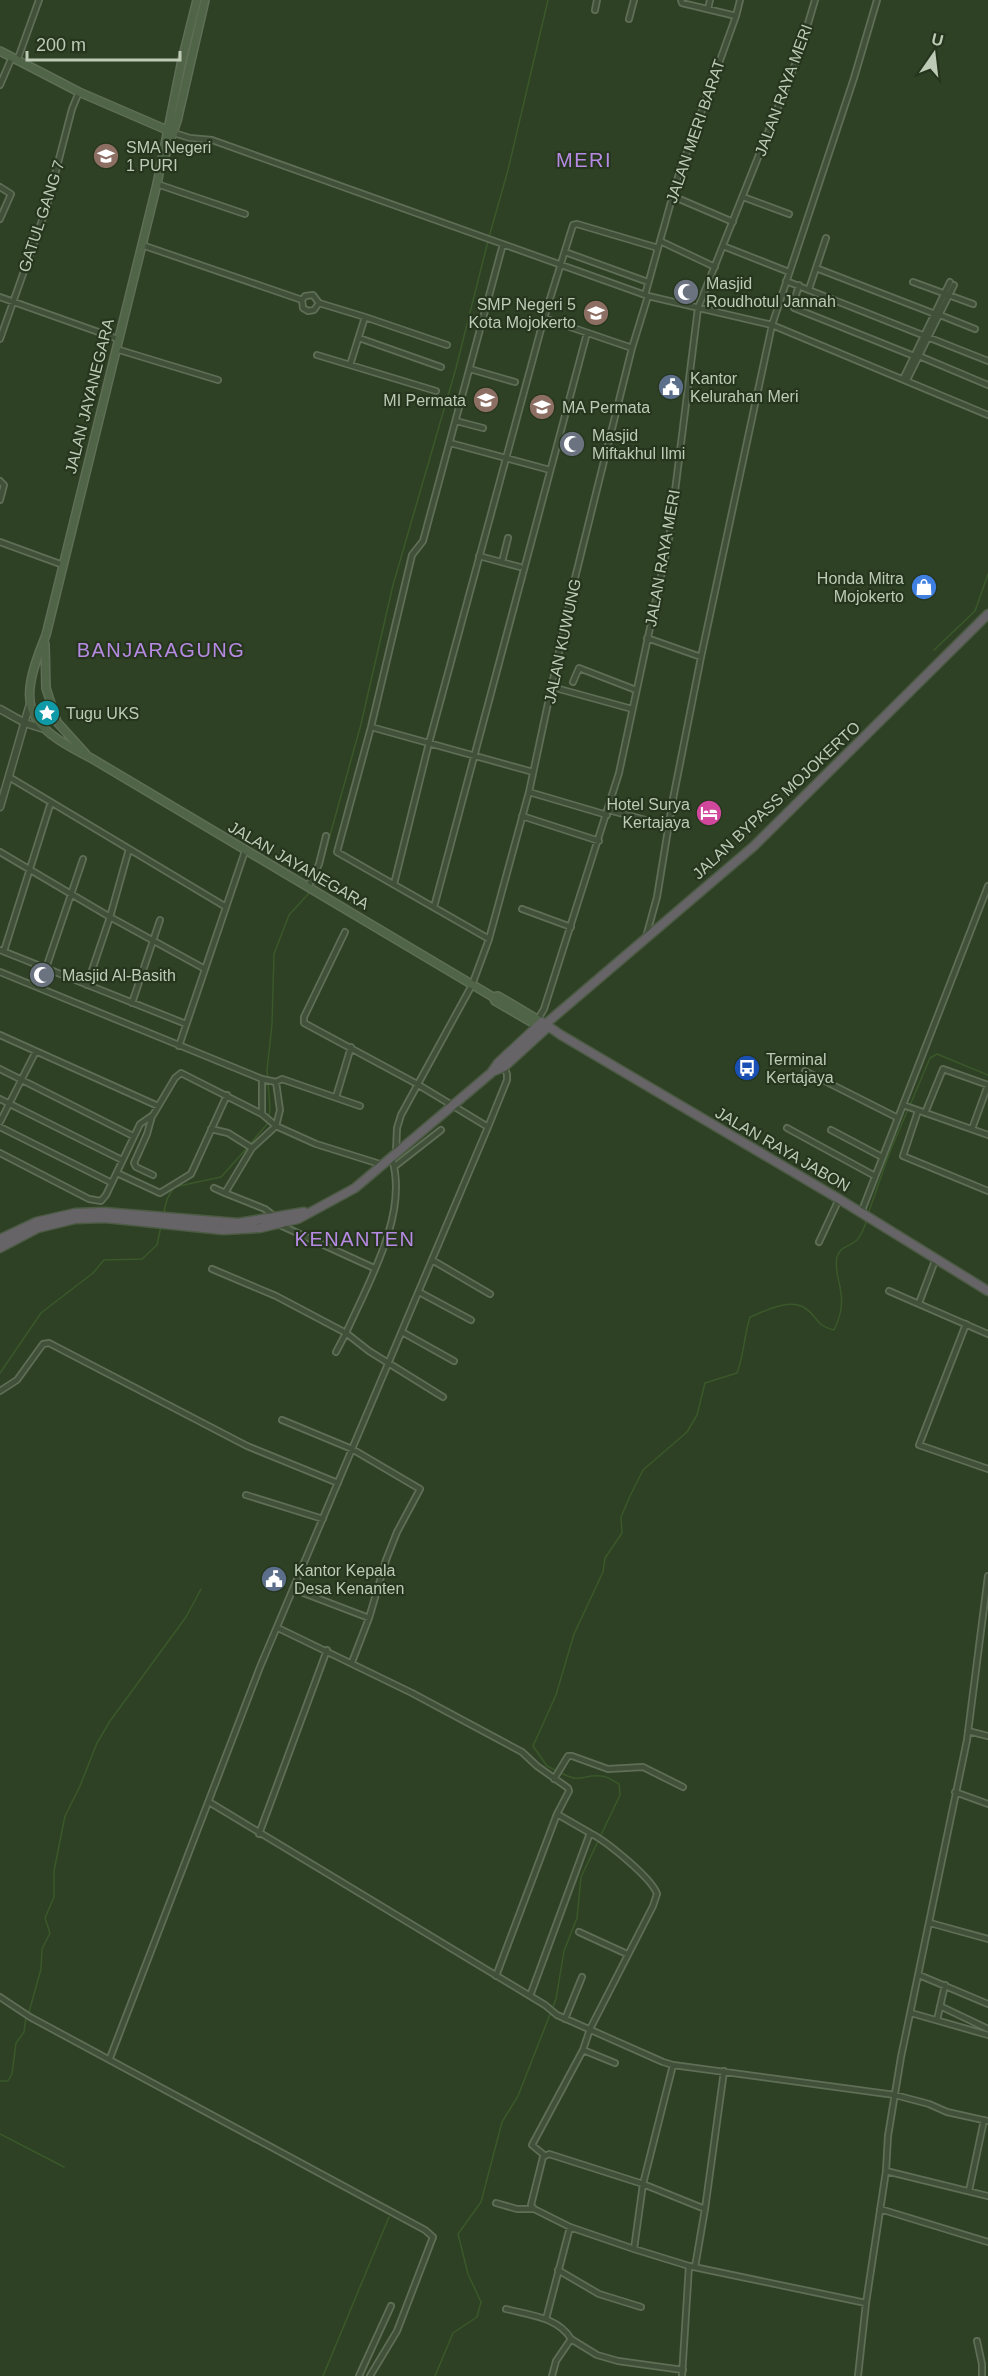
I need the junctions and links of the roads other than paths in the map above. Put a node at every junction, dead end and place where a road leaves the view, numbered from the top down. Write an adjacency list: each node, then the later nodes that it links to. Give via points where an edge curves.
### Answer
1 (39, 0): 16 (street)
2 (197, 0): 19 (main road)
3 (205, 0): 19 (main road)
4 (597, 0): 12 (street)
5 (634, 0): 14 (street)
6 (681, 0): 11 (street)
7 (711, 0): 11 (street)
8 (741, 0): 13 (street, JALAN MERI BARAT)
9 (815, 0): 22 (street, JALAN RAYA MERI, via 798,57)
10 (877, 0): 38 (street)
11 (708, 9): 13 (street)
12 (595, 10)
13 (736, 16): 29 (street, JALAN MERI BARAT, via 681,167)
14 (629, 19)
15 (0, 51): 16 (main road)
16 (15, 59): 17 (street); 18 (main road)
17 (0, 85)
18 (79, 92): 19 (main road); 49 (street, GATUL GANG 7, via 46,209)
19 (170, 132): 20 (main road, JALAN JAYANEGARA); 30 (street, via 212,140)
20 (157, 184): 24 (street); 31 (main road, JALAN JAYANEGARA)
21 (0, 187): 26 (street, via 11,194)
22 (743, 197): 25 (street); 27 (street, JALAN RAYA MERI)
23 (678, 198): 27 (street)
24 (245, 214)
25 (789, 214)
26 (0, 219)
27 (733, 222): 32 (street, JALAN RAYA MERI)
28 (826, 238): 37 (street)
29 (660, 241): 33 (street, JALAN MERI BARAT); 36 (street)
30 (500, 244): 35 (street); 71 (street)
31 (142, 245): 48 (street); 62 (main road, JALAN JAYANEGARA)
32 (723, 246): 36 (street, JALAN RAYA MERI); 38 (street)
33 (658, 248): 34 (street, via 575,224); 40 (street, JALAN MERI BARAT)
34 (565, 252): 35 (street); 40 (street)
35 (561, 266): 46 (street); 55 (street)
36 (715, 267): 52 (street, JALAN RAYA MERI)
37 (816, 268): 44 (street); 53 (street)
38 (789, 272): 39 (street)
39 (786, 281): 43 (street); 56 (street)
40 (648, 282): 46 (street, JALAN KUWUNG)
41 (913, 282): 45 (street)
42 (952, 283): 45 (street)
43 (799, 285): 44 (street); 67 (street, via 794,308)
44 (808, 289): 59 (street)
45 (947, 295): 51 (street); 53 (street)
46 (646, 296): 52 (street); 64 (street, JALAN KUWUNG)
47 (0, 297): 49 (street)
48 (302, 300): 50 (street, via 308,294); 50 (street, via 308,311)
49 (12, 302): 60 (street, GATUL GANG 7); 62 (street)
50 (319, 303): 54 (street)
51 (973, 304)
52 (698, 308): 56 (street); 93 (street, JALAN RAYA MERI, via 670,528)
53 (937, 315): 57 (street); 59 (street)
54 (365, 317): 61 (street); 63 (street)
55 (544, 318): 58 (street); 81 (street)
56 (772, 324): 73 (street); 94 (street)
57 (975, 329)
58 (587, 333): 64 (street); 82 (street)
59 (926, 336): 67 (street); 68 (street)
60 (0, 338)
61 (359, 338): 69 (street); 70 (street)
62 (118, 339): 65 (main road, JALAN JAYANEGARA)
63 (447, 345)
64 (632, 348): 96 (street, JALAN KUWUNG)
65 (116, 349): 72 (street); 89 (main road, JALAN JAYANEGARA)
66 (318, 355): 69 (street)
67 (917, 356): 73 (street); 75 (street)
68 (988, 361)
69 (350, 365): 76 (street)
70 (441, 367)
71 (470, 369): 74 (street); 78 (street)
72 (218, 380)
73 (905, 380): 77 (street)
74 (515, 382)
75 (988, 385)
76 (436, 391)
77 (988, 414)
78 (456, 421): 79 (street); 80 (street)
79 (483, 428)
80 (450, 442): 81 (street); 104 (street, via 423,541 412,555)
81 (506, 458): 82 (street); 87 (street)
82 (550, 470): 109 (street)
83 (0, 481): 84 (street, via 4,485)
84 (0, 500)
85 (508, 538): 88 (street)
86 (0, 542): 89 (street)
87 (480, 556): 88 (street); 108 (street)
88 (502, 562): 90 (street)
89 (63, 565): 92 (main road, JALAN JAYANEGARA)
90 (520, 567)
91 (988, 614): 141 (highway, JALAN BYPASS MOJOKERTO, via 760,840)
92 (46, 635): 97 (main road, JALAN JAYANEGARA); 98 (main road, JALAN JAYANEGARA)
93 (647, 638): 94 (street); 99 (street, JALAN RAYA MERI)
94 (701, 657): 141 (street, via 660,883)
95 (573, 682): 99 (street, via 578,668)
96 (552, 687): 102 (street); 111 (street, JALAN KUWUNG)
97 (30, 688): 98 (main road, via 37,684); 100 (main road, JALAN JAYANEGARA)
98 (46, 688): 106 (main road, JALAN JAYANEGARA)
99 (636, 690): 102 (street, JALAN RAYA MERI)
100 (29, 707): 103 (street); 105 (main road, JALAN JAYANEGARA)
101 (0, 709): 103 (street)
102 (632, 709): 116 (street, JALAN RAYA MERI)
103 (25, 723): 105 (street); 112 (street)
104 (371, 727): 108 (street); 124 (street)
105 (41, 728): 107 (main road, JALAN JAYANEGARA)
106 (62, 728): 107 (main road); 110 (main road, JALAN JAYANEGARA)
107 (51, 737): 110 (main road, JALAN JAYANEGARA)
108 (429, 743): 109 (street); 128 (street)
109 (474, 756): 111 (street); 133 (street)
110 (91, 759): 123 (main road, JALAN JAYANEGARA)
111 (533, 772): 113 (street, JALAN KUWUNG)
112 (9, 777): 114 (street); 115 (street)
113 (529, 792): 116 (street); 117 (street, JALAN KUWUNG)
114 (51, 802): 122 (street); 127 (street)
115 (0, 807)
116 (608, 812): 118 (street); 120 (street, JALAN RAYA MERI)
117 (522, 816): 120 (street); 139 (street, JALAN KUWUNG)
118 (665, 825)
119 (326, 836): 121 (street)
120 (599, 841): 137 (street, JALAN RAYA MERI)
121 (325, 846): 124 (street); 130 (street)
122 (129, 849): 132 (street); 135 (street)
123 (244, 851): 130 (main road, JALAN JAYANEGARA); 132 (street)
124 (335, 851): 128 (street)
125 (0, 852): 127 (street)
126 (83, 859): 131 (street)
127 (31, 870): 131 (street); 142 (street)
128 (394, 884): 133 (street)
129 (988, 886): 171 (street)
130 (308, 888): 147 (main road, JALAN JAYANEGARA)
131 (70, 893): 135 (street); 143 (street)
132 (226, 907): 144 (street)
133 (434, 907): 139 (street)
134 (522, 909): 137 (street)
135 (110, 917): 140 (street); 146 (street)
136 (160, 920): 140 (street)
137 (571, 927): 150 (street, JALAN RAYA MERI)
138 (345, 932): 153 (street, via 303,1020 307,1026)
139 (489, 939): 147 (street, JALAN KUWUNG)
140 (152, 940): 144 (street); 148 (street)
141 (645, 940): 150 (highway, JALAN BYPASS MOJOKERTO)
142 (2, 950): 143 (street)
143 (46, 968): 146 (street)
144 (205, 969): 149 (street)
145 (0, 972): 152 (street)
146 (87, 985): 148 (street)
147 (472, 985): 150 (main road, JALAN JAYANEGARA, via 495,1001); 162 (street, JALAN KUWUNG)
148 (132, 1003): 149 (street)
149 (186, 1024): 152 (street)
150 (547, 1025): 155 (highway, JALAN BYPASS MOJOKERTO); 158 (highway, JALAN BYPASS MOJOKERTO); 200 (highway, JALAN RAYA JABON)
151 (0, 1035): 154 (street)
152 (179, 1046): 159 (street)
153 (351, 1047): 162 (street); 165 (street)
154 (36, 1051): 160 (street); 168 (street)
155 (504, 1067): 158 (highway, JALAN BYPASS MOJOKERTO); 179 (street, via 507,1080)
156 (0, 1069): 160 (street)
157 (805, 1071): 176 (street)
158 (491, 1073): 170 (highway, JALAN BYPASS MOJOKERTO)
159 (263, 1079): 161 (street); 174 (street)
160 (21, 1080): 167 (street); 186 (street)
161 (274, 1081): 165 (street, via 282,1079); 178 (street, via 280,1110)
162 (417, 1084): 170 (street); 191 (street, JALAN KUWUNG, via 398,1123)
163 (988, 1085): 173 (street, via 943,1069); 182 (street)
164 (227, 1095): 168 (street, via 181,1073); 174 (street); 181 (street)
165 (336, 1097): 169 (street)
166 (0, 1099): 167 (street)
167 (9, 1104): 177 (street); 190 (street)
168 (158, 1106): 175 (street)
169 (360, 1106)
170 (454, 1106): 179 (street); 191 (highway, JALAN BYPASS MOJOKERTO)
171 (904, 1106): 172 (street); 176 (street)
172 (918, 1111): 173 (street); 198 (street, via 903,1156)
173 (925, 1113): 182 (street)
174 (265, 1115): 178 (street)
175 (152, 1116): 186 (street, via 142,1122); 194 (street, via 134,1163)
176 (898, 1118): 189 (street)
177 (0, 1124): 196 (street)
178 (274, 1124): 187 (street); 192 (street, via 323,1146)
179 (488, 1127): 208 (street)
180 (787, 1128): 195 (street)
181 (211, 1129): 187 (street, via 228,1133); 193 (street, via 191,1174 160,1193)
182 (972, 1129): 185 (street)
183 (441, 1130): 191 (street)
184 (831, 1130): 189 (street)
185 (988, 1135)
186 (133, 1136): 190 (street)
187 (251, 1148): 199 (street)
188 (0, 1153): 196 (street, via 94,1201 101,1201)
189 (882, 1157): 195 (street)
190 (122, 1160): 193 (street)
191 (394, 1160): 192 (highway, JALAN BYPASS MOJOKERTO); 209 (street, JALAN KUWUNG, via 395,1212)
192 (384, 1165): 203 (highway, JALAN BYPASS MOJOKERTO, via 342,1197)
193 (117, 1173): 196 (street)
194 (153, 1175)
195 (875, 1176): 201 (street)
196 (112, 1183)
197 (214, 1188): 199 (street)
198 (988, 1191)
199 (225, 1192): 203 (street, via 265,1209)
200 (839, 1199): 201 (highway, JALAN RAYA JABON); 205 (street)
201 (862, 1213): 207 (highway, JALAN RAYA JABON)
202 (152, 1219): 203 (highway, JALAN BYPASS MOJOKERTO); 204 (highway, JALAN BYPASS MOJOKERTO, via 104,1212 75,1213 36,1222); 206 (highway, JALAN BYPASS MOJOKERTO, via 75,1220 38,1228)
203 (278, 1222): 209 (street)
204 (0, 1239)
205 (819, 1242)
206 (0, 1248)
207 (936, 1258): 211 (highway, JALAN RAYA JABON); 215 (street)
208 (432, 1260): 212 (street); 214 (street)
209 (374, 1268): 219 (street, JALAN KUWUNG)
210 (212, 1269): 219 (street, via 276,1296)
211 (988, 1291)
212 (419, 1292): 216 (street); 218 (street)
213 (889, 1292): 215 (street)
214 (490, 1294)
215 (919, 1303): 217 (street)
216 (471, 1320)
217 (966, 1324): 220 (street); 228 (street, via 919,1445)
218 (402, 1332): 222 (street); 223 (street)
219 (346, 1333): 221 (street, JALAN KUWUNG); 223 (street)
220 (988, 1334)
221 (336, 1352)
222 (454, 1361)
223 (390, 1362): 225 (street); 227 (street)
224 (0, 1391): 229 (street, via 17,1380 43,1344 49,1343 254,1450)
225 (443, 1397)
226 (282, 1420): 227 (street)
227 (352, 1449): 229 (street); 235 (street, via 420,1491 397,1532)
228 (988, 1469)
229 (338, 1484): 231 (street)
230 (246, 1495): 231 (street)
231 (323, 1519): 233 (street)
232 (988, 1576): 234 (street)
233 (292, 1589): 235 (street); 236 (street)
234 (986, 1610): 239 (street)
235 (369, 1618): 238 (street)
236 (278, 1628): 237 (street); 244 (street)
237 (327, 1650): 238 (street); 248 (street)
238 (352, 1662): 241 (street, via 522,1752)
239 (968, 1731): 240 (street); 243 (street)
240 (988, 1736)
241 (555, 1777): 242 (street, via 568,1756 572,1756 608,1769 643,1767); 246 (street, via 569,1790)
242 (683, 1787)
243 (955, 1792): 245 (street); 249 (street)
244 (208, 1802): 248 (street); 268 (street)
245 (988, 1804)
246 (557, 1814): 247 (street); 254 (street)
247 (590, 1833): 252 (street, via 651,1884 657,1894); 257 (street)
248 (259, 1834): 254 (street)
249 (930, 1923): 251 (street); 253 (street)
250 (579, 1932): 252 (street)
251 (988, 1939)
252 (627, 1954): 264 (street)
253 (919, 1975): 256 (street); 261 (street)
254 (496, 1976): 257 (street)
255 (582, 1977): 262 (street)
256 (945, 1985): 259 (street); 260 (street)
257 (530, 1996): 262 (street)
258 (0, 1997): 268 (street, via 28,2016)
259 (988, 2004)
260 (940, 2006): 263 (street); 265 (street)
261 (911, 2013): 263 (street); 272 (street)
262 (565, 2019): 264 (street)
263 (937, 2020): 266 (street)
264 (590, 2029): 267 (street); 270 (street)
265 (988, 2029)
266 (988, 2035)
267 (583, 2050): 269 (street); 274 (street, via 532,2145)
268 (110, 2058): 298 (street, via 433,2237 397,2331)
269 (615, 2063)
270 (673, 2065): 271 (street); 276 (street)
271 (724, 2071): 272 (street); 281 (street)
272 (895, 2095): 273 (street); 275 (street)
273 (986, 2121): 277 (street)
274 (544, 2155): 276 (street); 280 (street, via 531,2201)
275 (886, 2171): 277 (street); 282 (street)
276 (643, 2184): 281 (street); 285 (street)
277 (969, 2191): 278 (street)
278 (988, 2196)
279 (496, 2203): 280 (street)
280 (534, 2209): 283 (street)
281 (705, 2209): 286 (street)
282 (880, 2209): 284 (street); 288 (street)
283 (570, 2227): 285 (street); 287 (street)
284 (988, 2242)
285 (634, 2249): 286 (street)
286 (692, 2266): 288 (street); 296 (street)
287 (558, 2270): 290 (street, via 599,2294); 292 (street)
288 (866, 2303): 300 (street)
289 (391, 2306): 297 (street)
290 (641, 2307)
291 (506, 2309): 292 (street)
292 (546, 2319): 293 (street, via 566,2331)
293 (571, 2339): 296 (street, via 597,2355); 299 (street, via 556,2361)
294 (977, 2340): 295 (street)
295 (985, 2365): 301 (street)
296 (682, 2373)
297 (359, 2376)
298 (370, 2376)
299 (552, 2376)
300 (858, 2376)
301 (982, 2376)

